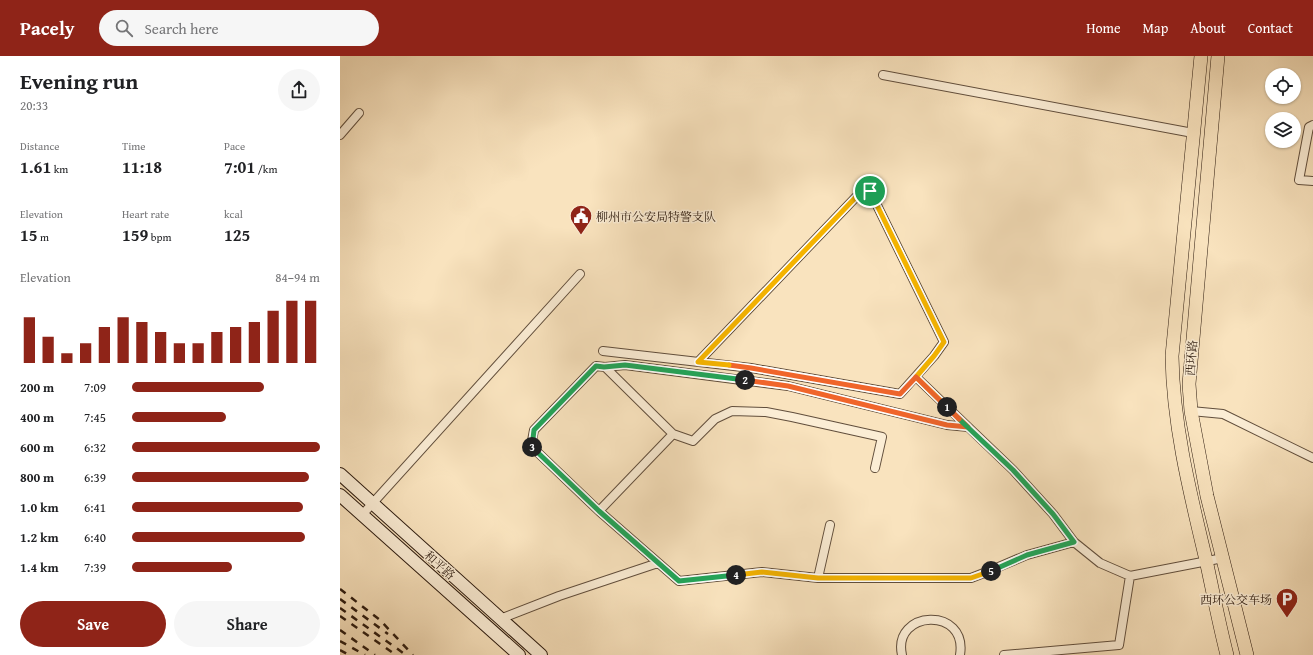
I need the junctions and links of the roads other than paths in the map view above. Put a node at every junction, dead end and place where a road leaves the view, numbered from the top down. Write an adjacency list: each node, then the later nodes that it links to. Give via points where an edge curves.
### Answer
1 (1201, 56): 6 (main road, 西环路)
2 (1218, 56): 14 (main road, 西环路, via 1189,384)
3 (883, 75): 6 (street)
4 (359, 113): 7 (street)
5 (1313, 125): 8 (street, via 1309,127 1299,180)
6 (1193, 133): 27 (main road, 西环路, via 1172,356 1172,382 1190,499)
7 (340, 135)
8 (1313, 181)
9 (580, 274): 21 (street)
10 (603, 351): 11 (street)
11 (698, 362): 13 (street, via 751,368 900,394); 13 (street, via 856,197 870,191 944,342)
12 (604, 367): 15 (street, via 625,365 788,386 947,425); 16 (street); 22 (street, via 596,366 534,430 531,446)
13 (916, 377): 15 (street)
14 (1191, 411): 17 (street, via 1223,414); 26 (main road, 西环路, via 1207,496)
15 (968, 427): 25 (street, via 1013,470 1053,514)
16 (673, 434): 18 (street, via 693,441 715,419 732,411 766,412 882,437); 22 (street)
17 (1313, 458)
18 (875, 468)
19 (340, 474): 21 (main road, 和平路)
20 (340, 495): 23 (main road, 和平路)
21 (372, 503): 23 (street); 31 (main road, 和平路)
22 (599, 511): 28 (street)
23 (362, 515): 32 (main road, 和平路)
24 (830, 525): 30 (street)
25 (1074, 542): 29 (street, via 1100,563); 30 (street, via 1027,555 971,578)
26 (1223, 558): 27 (street); 38 (main road, 西环路)
27 (1206, 561): 29 (street); 37 (main road, 西环路)
28 (658, 563): 30 (street, via 679,581 762,572); 31 (street)
29 (1130, 576): 36 (street, via 1118,645)
30 (818, 578)
31 (500, 619): 33 (main road, 和平路)
32 (519, 655)
33 (541, 655)
34 (902, 655): 35 (street, via 902,641 906,632 912,625 930,619 939,620 955,630 959,638)
35 (960, 655)
36 (1004, 655)
37 (1227, 655)
38 (1247, 655)

